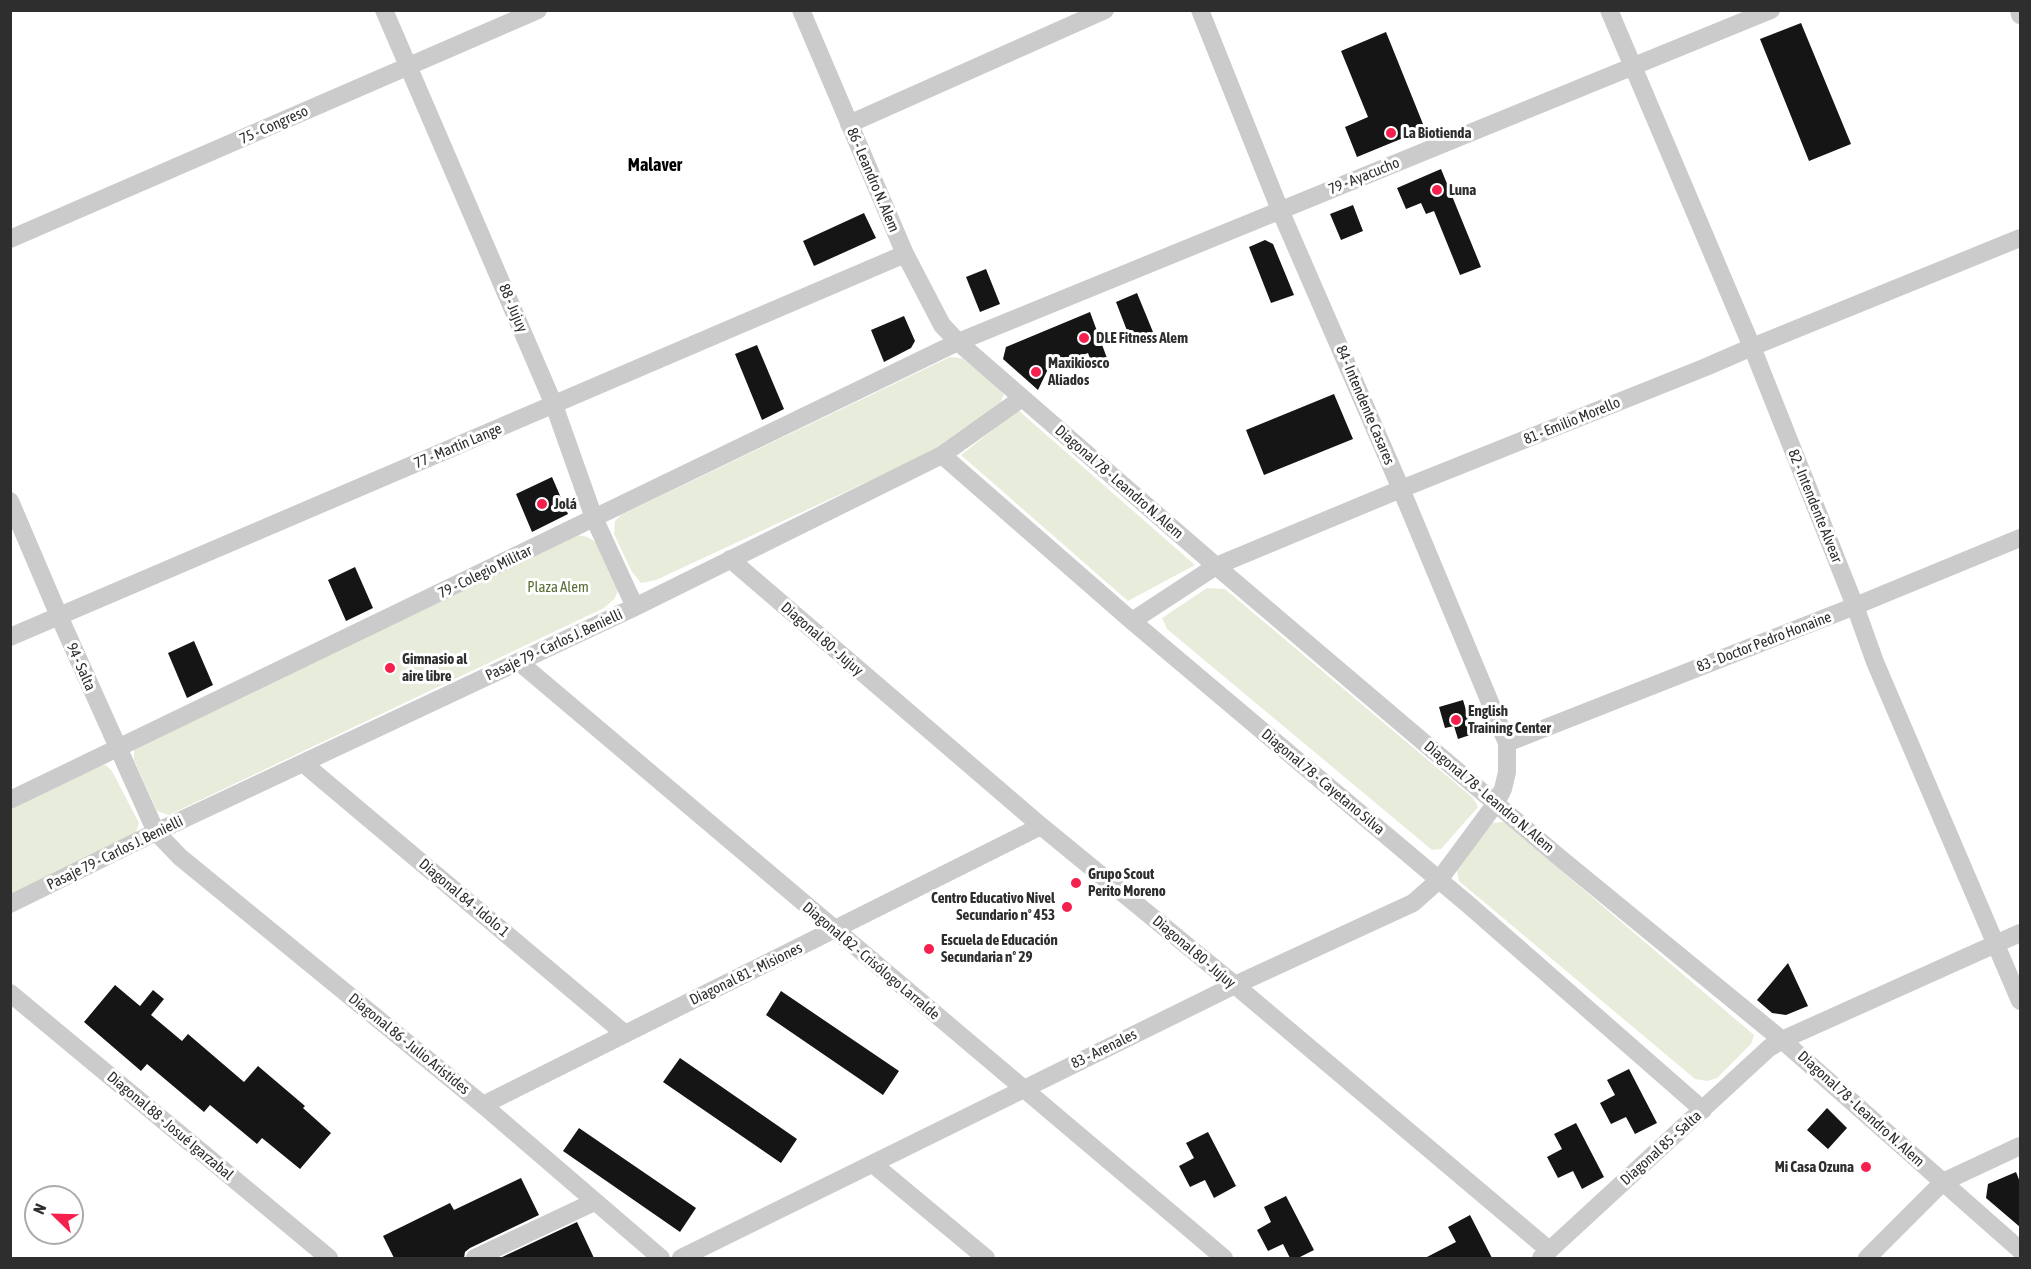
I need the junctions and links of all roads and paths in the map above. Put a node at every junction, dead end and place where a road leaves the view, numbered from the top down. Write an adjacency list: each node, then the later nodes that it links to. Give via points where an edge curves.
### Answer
1 (384, 10): 10 (street, 88 - Jujuy)
2 (538, 10): 10 (street, 75 - Congreso)
3 (801, 10): 12 (street, 86 - Leandro N. Alem)
4 (1105, 10): 12 (street)
5 (1200, 10): 13 (street, 84 - Intendente Casares)
6 (1610, 10): 11 (street, 82 - Intendente Alvear)
7 (1771, 10): 11 (street, 79 - Ayacucho)
8 (2019, 10): 9 (street)
9 (2020, 15)
10 (408, 66): 15 (street, 75 - Congreso); 20 (street, 88 - Jujuy)
11 (1632, 67): 13 (street, 79 - Ayacucho); 18 (street, 82 - Intendente Alvear)
12 (849, 124): 16 (street, 86 - Leandro N. Alem)
13 (1280, 210): 17 (street, 79 - Ayacucho); 22 (street, 84 - Intendente Casares)
14 (2020, 238): 18 (street, 81 - Emilio Morello)
15 (10, 239)
16 (905, 254): 17 (street, 86 - Leandro N. Alem, via 942,325); 20 (street, 77 - Martín Lange)
17 (958, 342): 19 (street, Diagonal 78 - Leandro N. Alem); 24 (street, 79 - Colegio Militar)
18 (1752, 347): 22 (street, 81 - Emilio Morello); 28 (street, 82 - Intendente Alvear)
19 (1022, 398): 21 (street, Pasaje 79 - Carlos J. Benielli); 27 (street, Diagonal 78 - Leandro N. Alem)
20 (554, 405): 24 (street, 88 - Jujuy); 30 (street, 77 - Martín Lange)
21 (942, 455): 26 (street, Pasaje 79 - Carlos J. Benielli); 31 (street, Diagonal 78 - Cayetano Silva)
22 (1401, 489): 27 (street, 81 - Emilio Morello); 34 (street, 84 - Intendente Casares)
23 (10, 501): 30 (street, 94 - Salta)
24 (594, 518): 29 (street, 88 - Jujuy); 35 (street, 79 - Colegio Militar)
25 (2020, 538): 28 (street, 83 - Doctor Pedro Honaine)
26 (729, 559): 29 (street, Pasaje 79 - Carlos J. Benielli); 39 (street, Diagonal 80 - Jujuy)
27 (1216, 566): 31 (street, 81 - Emilio Morello); 38 (street, Diagonal 78 - Leandro N. Alem)
28 (1856, 606): 34 (street, 83 - Doctor Pedro Honaine); 45 (street, 82 - Intendente Alvear, via 1875,662)
29 (635, 607): 33 (street, Pasaje 79 - Carlos J. Benielli)
30 (59, 616): 32 (street, 77 - Martín Lange); 35 (street, 94 - Salta)
31 (1132, 621): 41 (street, Diagonal 78 - Cayetano Silva)
32 (10, 637)
33 (519, 662): 36 (street, Pasaje 79 - Carlos J. Benielli); 43 (street, Diagonal 82 - Crisólogo Larralde)
34 (1507, 743): 38 (street, 84 - Intendente Casares, via 1507,772)
35 (117, 748): 37 (street, 79 - Colegio Militar); 40 (street, 94 - Salta)
36 (303, 763): 40 (street, Pasaje 79 - Carlos J. Benielli); 49 (street, Diagonal 84 - Idolo 1)
37 (10, 800)
38 (1496, 803): 41 (street, 83 - Arenales); 50 (street, Diagonal 78 - Leandro N. Alem)
39 (1041, 826): 43 (street, Diagonal 81 - Misiones); 46 (street, Diagonal 80 - Jujuy)
40 (156, 832): 42 (street, Pasaje 79 - Carlos J. Benielli); 52 (street, Diagonal 86 - Julio Aristides, via 180,857)
41 (1439, 880): 46 (street, 83 - Arenales, via 1413,903); 53 (street, Diagonal 78 - Cayetano Silva)
42 (10, 904)
43 (835, 931): 49 (street, Diagonal 81 - Misiones); 51 (street, Diagonal 82 - Crisólogo Larralde)
44 (2020, 933): 45 (street, Diagonal 85 - Salta)
45 (1995, 944): 48 (street, 82 - Intendente Alvear); 50 (street, Diagonal 85 - Salta)
46 (1235, 985): 51 (street, 83 - Arenales); 59 (street, Diagonal 80 - Jujuy)
47 (10, 993): 60 (street, Diagonal 88 - Josué Igarzabal)
48 (2020, 1001)
49 (625, 1034): 52 (street, Diagonal 81 - Misiones)
50 (1782, 1040): 53 (street, Diagonal 85 - Salta); 56 (street, Diagonal 78 - Leandro N. Alem)
51 (1021, 1089): 55 (street, 83 - Arenales); 65 (street, Diagonal 82 - Crisólogo Larralde)
52 (483, 1105): 57 (street, Diagonal 86 - Julio Aristides)
53 (1703, 1110): 59 (street, Diagonal 85 - Salta)
54 (2020, 1146): 56 (street)
55 (873, 1164): 63 (street, 83 - Arenales); 64 (street)
56 (1943, 1182): 58 (street, Diagonal 78 - Leandro N. Alem); 66 (street)
57 (594, 1202): 61 (street); 62 (street, Diagonal 86 - Julio Aristides)
58 (2020, 1250)
59 (1545, 1254)
60 (329, 1258)
61 (475, 1258)
62 (661, 1258)
63 (681, 1258)
64 (986, 1258)
65 (1224, 1258)
66 (1868, 1258)

